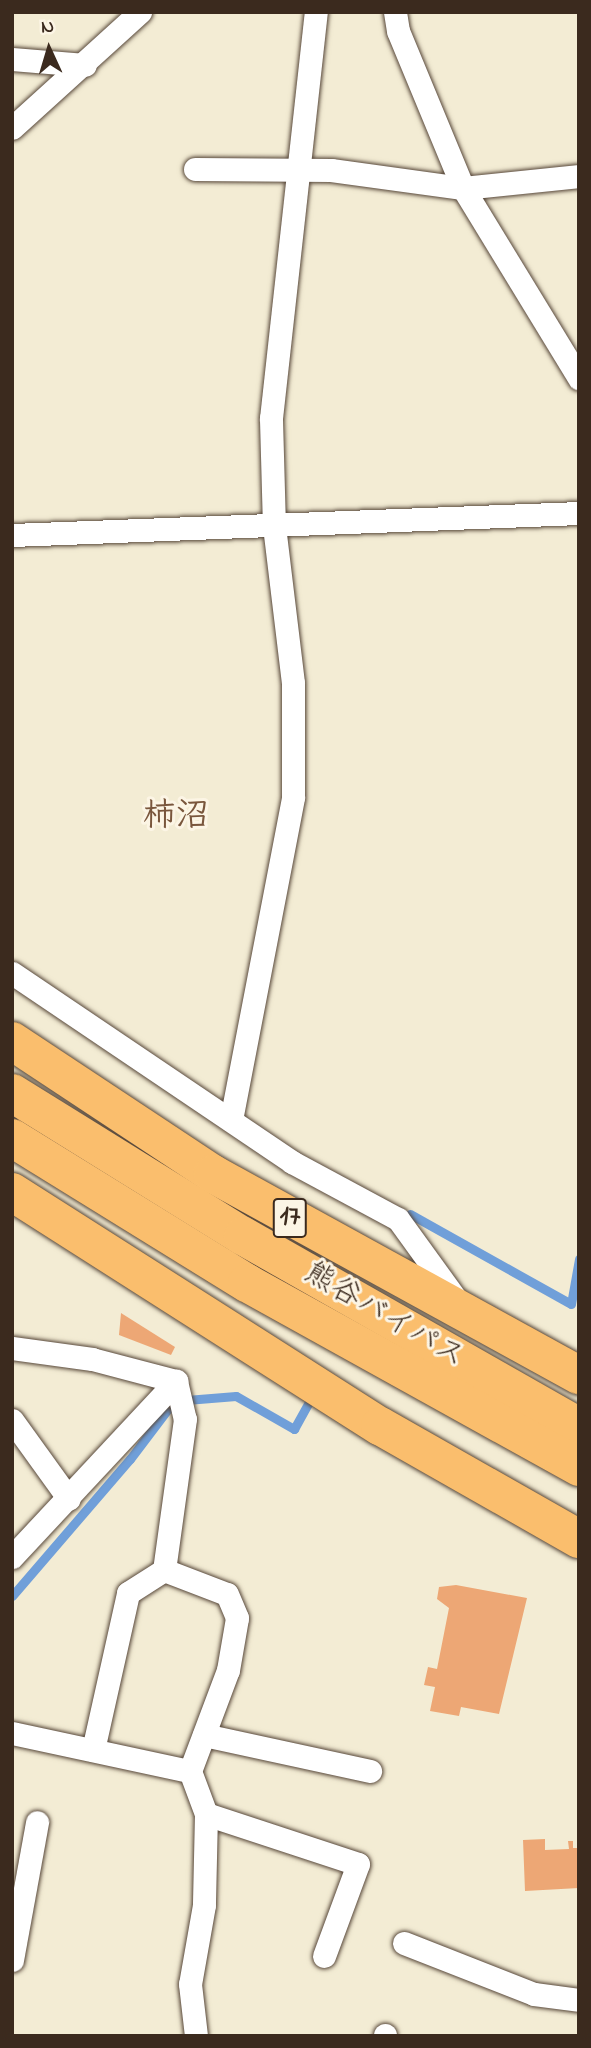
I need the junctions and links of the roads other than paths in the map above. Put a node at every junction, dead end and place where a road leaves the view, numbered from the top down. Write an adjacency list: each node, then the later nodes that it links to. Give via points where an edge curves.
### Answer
1 (140, 12): 5 (street)
2 (316, 12): 8 (street)
3 (395, 12): 10 (street)
4 (12, 59): 5 (street)
5 (85, 65): 6 (street)
6 (12, 128)
7 (195, 169): 8 (street)
8 (301, 170): 10 (street); 13 (street, via 271,418)
9 (579, 176): 10 (street)
10 (463, 188): 11 (street)
11 (579, 378)
12 (579, 513): 13 (street)
13 (274, 527): 14 (street); 18 (street, via 293,683 293,797)
14 (12, 535)
15 (12, 973): 18 (street)
16 (12, 1041): 21 (highway, 17, via 213,1174)
17 (12, 1093): 25 (highway, 熊谷バイパス / 17, via 243,1236)
18 (231, 1120): 21 (street, via 292,1161 398,1219)
19 (12, 1138): 27 (highway, 熊谷バイパス, via 247,1283)
20 (12, 1192): 29 (highway, via 380,1426)
21 (468, 1317): 23 (highway, 17)
22 (12, 1348): 24 (street, via 92,1359)
23 (579, 1376)
24 (177, 1382): 28 (street); 31 (street, via 185,1419)
25 (579, 1427)
26 (17, 1435): 28 (street)
27 (579, 1467)
28 (69, 1499): 30 (street)
29 (579, 1539)
30 (12, 1557)
31 (164, 1570): 33 (street, via 228,1594 237,1618 228,1670); 34 (street, via 128,1592)
32 (12, 1733): 34 (street)
33 (204, 1735): 35 (street); 36 (street)
34 (93, 1750): 35 (street)
35 (190, 1771): 37 (street)
36 (370, 1771)
37 (206, 1814): 40 (street, via 358,1864); 43 (street, via 204,1905 190,1984)
38 (37, 1822): 41 (street)
39 (404, 1943): 42 (street, via 534,1994)
40 (324, 1956)
41 (12, 1960)
42 (579, 2000)
43 (196, 2036)

